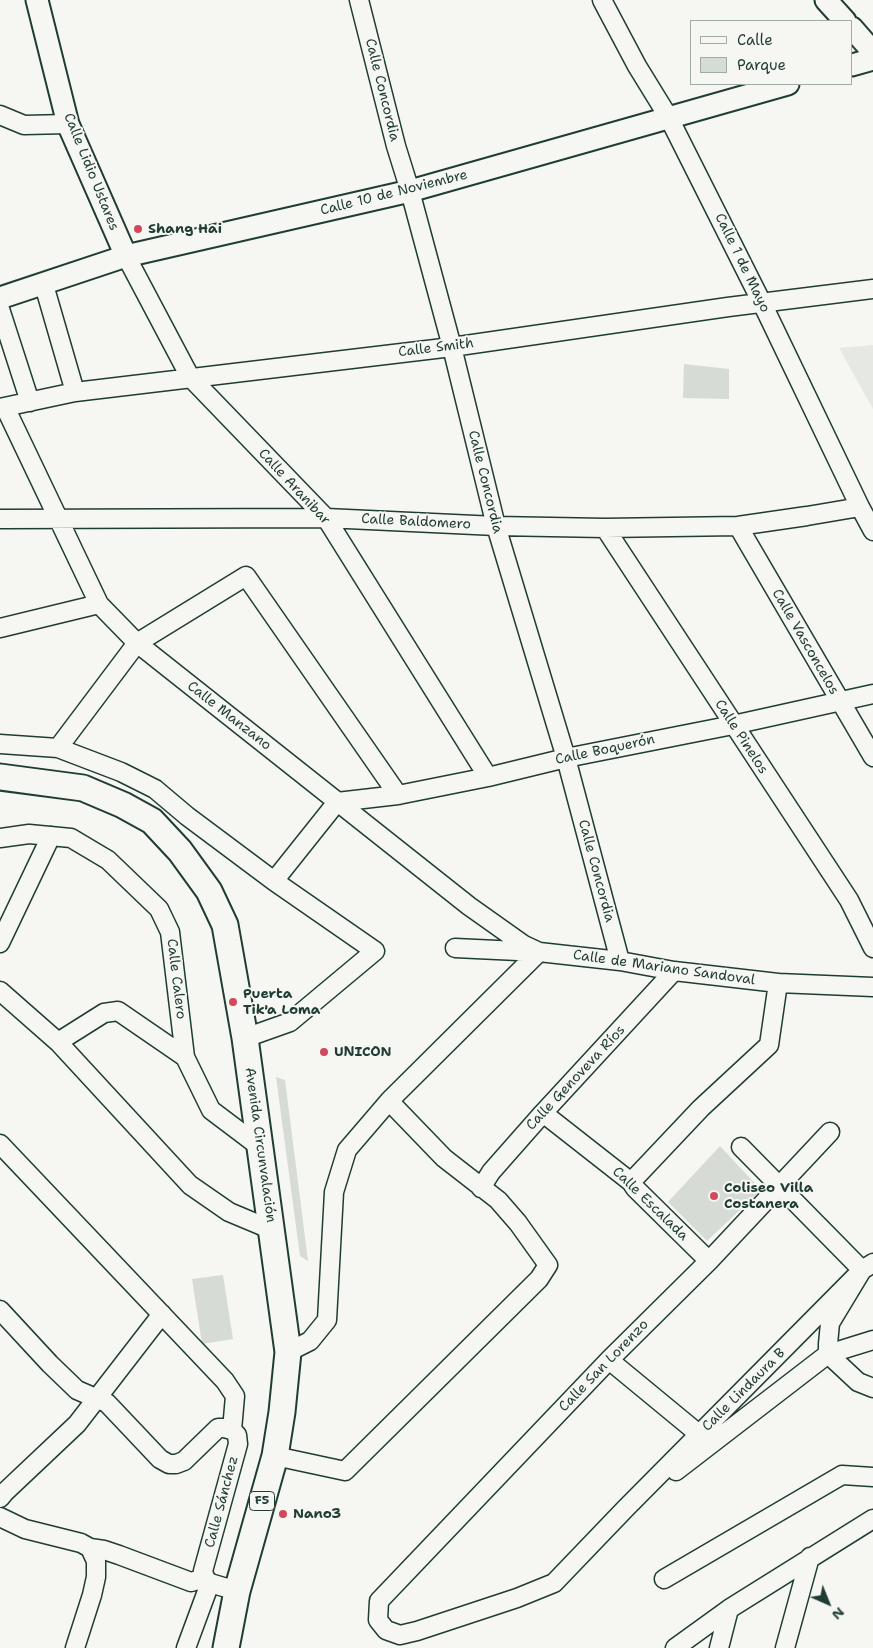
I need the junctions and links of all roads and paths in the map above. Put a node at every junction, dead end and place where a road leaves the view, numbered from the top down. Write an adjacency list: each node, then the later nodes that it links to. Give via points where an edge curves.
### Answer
1 (37, 0): 13 (main road, Calle Lidio Ustares)
2 (359, 0): 14 (street, Calle Concordia)
3 (602, 0): 12 (street, Calle 1 de Mayo, via 637,66)
4 (826, 0): 5 (main road)
5 (844, 20)
6 (853, 29): 7 (main road)
7 (873, 52)
8 (873, 59): 9 (main road)
9 (853, 65)
10 (785, 85): 12 (main road, Calle 10 de Noviembre)
11 (0, 115): 13 (street, via 24,125)
12 (670, 118): 14 (main road, Calle 10 de Noviembre); 19 (street, Calle 1 de Mayo)
13 (68, 124): 15 (main road, Calle Lidio Ustares)
14 (410, 191): 15 (main road, Calle 10 de Noviembre); 21 (street, Calle Concordia)
15 (126, 256): 16 (main road, Calle 10 de Noviembre); 22 (street, Calle Aranibar)
16 (44, 285): 18 (main road, Calle 10 de Noviembre); 23 (street)
17 (873, 290): 19 (street, Calle Smith)
18 (0, 298)
19 (762, 303): 21 (street, Calle Smith); 26 (street, Calle 1 de Mayo)
20 (0, 309): 24 (street)
21 (452, 347): 22 (street, Calle Smith); 30 (street, Calle Concordia)
22 (190, 377): 23 (street, Calle Smith); 28 (street, Calle Aranibar)
23 (75, 392): 24 (street, Calle Smith)
24 (30, 402): 25 (street, Calle Smith)
25 (2, 407): 27 (street, Calle Manzano)
26 (860, 506): 31 (street, Calle Baldomero); 33 (street, Calle 1 de Mayo)
27 (58, 518): 28 (street, Calle Baldomero); 29 (street, Calle Baldomero); 34 (street, Calle Manzano)
28 (326, 518): 30 (street, Calle Baldomero); 44 (street, Calle Aranibar)
29 (0, 519)
30 (496, 526): 32 (street, Calle Baldomero); 43 (street, Calle Concordia)
31 (738, 526): 32 (street, Calle Baldomero); 38 (street, Calle Vasconcelos)
32 (605, 528): 39 (street, Calle Pinelos)
33 (873, 531)
34 (99, 604): 35 (street); 36 (street, Calle Manzano)
35 (0, 628)
36 (137, 644): 41 (street); 46 (street, via 246,576); 47 (street, Calle Manzano)
37 (873, 694): 38 (street, Calle Boquerón)
38 (840, 701): 39 (street, Calle Boquerón); 42 (street, Calle Vasconcelos)
39 (733, 725): 43 (street, Calle Boquerón); 53 (street, Calle Pinelos, via 849,900)
40 (0, 744): 41 (street)
41 (58, 748): 50 (street, via 155,789)
42 (873, 757)
43 (566, 758): 44 (street, Calle Boquerón); 55 (street, Calle Concordia)
44 (488, 777): 46 (street, Calle Boquerón)
45 (0, 778): 60 (highway, Avenida Circunvalación / F5, via 83,788 152,821 180,851 208,891 225,925)
46 (398, 795): 47 (street, Calle Boquerón)
47 (337, 802): 50 (street); 54 (street, Calle Manzano, via 469,906)
48 (51, 836): 49 (street, Calle Calero, via 29,834); 51 (street); 62 (street, Calle Calero, via 71,838 108,860 159,909 170,932)
49 (0, 838)
50 (274, 881): 60 (street, via 375,951 290,1022)
51 (0, 943)
52 (455, 948): 54 (street, Calle de Mariano Sandoval)
53 (873, 948)
54 (539, 952): 55 (street, Calle de Mariano Sandoval); 63 (street)
55 (620, 961): 56 (street, Calle de Mariano Sandoval)
56 (674, 971): 57 (street, Calle de Mariano Sandoval); 64 (street, Calle Genoveva Ríos)
57 (778, 983): 58 (street, Calle de Mariano Sandoval); 69 (street, via 769,1045 701,1108)
58 (873, 987)
59 (0, 991): 61 (street)
60 (245, 1038): 67 (highway, Avenida Circunvalación / F5)
61 (58, 1042): 62 (street, via 104,1013 118,1011); 72 (street, via 190,1185 229,1212)
62 (185, 1057): 67 (street, Calle Calero, via 211,1110)
63 (389, 1101): 71 (street, via 444,1158); 78 (street, via 346,1150 334,1192 327,1320 310,1341)
64 (543, 1113): 69 (street, Calle Escalada); 71 (street, Calle Genoveva Ríos)
65 (830, 1132): 70 (street, Calle San Lorenzo)
66 (0, 1144): 76 (street, Calle Sánchez)
67 (260, 1147): 72 (highway, Avenida Circunvalación / F5)
68 (741, 1147): 70 (street)
69 (631, 1182): 73 (street, Calle Escalada)
70 (779, 1185): 73 (street, Calle San Lorenzo); 74 (street)
71 (481, 1188): 85 (street, via 498,1200 548,1265 539,1279 345,1471)
72 (272, 1230): 78 (highway, Avenida Circunvalación / F5)
73 (709, 1260): 80 (street, Calle San Lorenzo)
74 (868, 1266): 79 (street, via 830,1323); 84 (street, Calle Lindaura B)
75 (0, 1310): 82 (street, via 77,1390)
76 (162, 1314): 82 (street); 83 (street, Calle Sánchez, via 226,1381 235,1396)
77 (873, 1340): 79 (street, Calle Lindaura B)
78 (288, 1352): 85 (highway, Avenida Circunvalación / F5)
79 (828, 1354): 81 (street, via 858,1382); 88 (street, Calle Lindaura B)
80 (609, 1360): 84 (street); 96 (street, Calle San Lorenzo)
81 (873, 1388)
82 (96, 1399): 83 (street, via 107,1403 169,1464 184,1461 218,1428); 87 (street, via 76,1424)
83 (232, 1430): 94 (street, Calle Sánchez, via 238,1444 203,1570)
84 (700, 1435): 88 (street, Calle Lindaura B)
85 (275, 1456): 95 (highway, Avenida Circunvalación / F5)
86 (873, 1477): 93 (street, via 842,1475)
87 (0, 1498)
88 (625, 1509): 96 (street, Calle Lindaura B, via 554,1583 517,1598 400,1635 386,1630 378,1620)
89 (0, 1517): 91 (street, via 25,1529)
90 (873, 1519): 92 (street)
91 (90, 1548): 94 (street, via 119,1555 191,1582); 99 (street, via 96,1561 96,1577)
92 (810, 1557): 97 (street); 103 (street)
93 (664, 1579)
94 (207, 1580): 95 (street); 100 (street, Calle Sánchez)
95 (237, 1591): 98 (highway, Avenida Circunvalación / F5)
96 (380, 1601)
97 (729, 1609): 101 (street); 102 (street)
98 (232, 1646)
99 (75, 1648)
100 (186, 1648)
101 (675, 1648)
102 (719, 1648)
103 (785, 1648)

